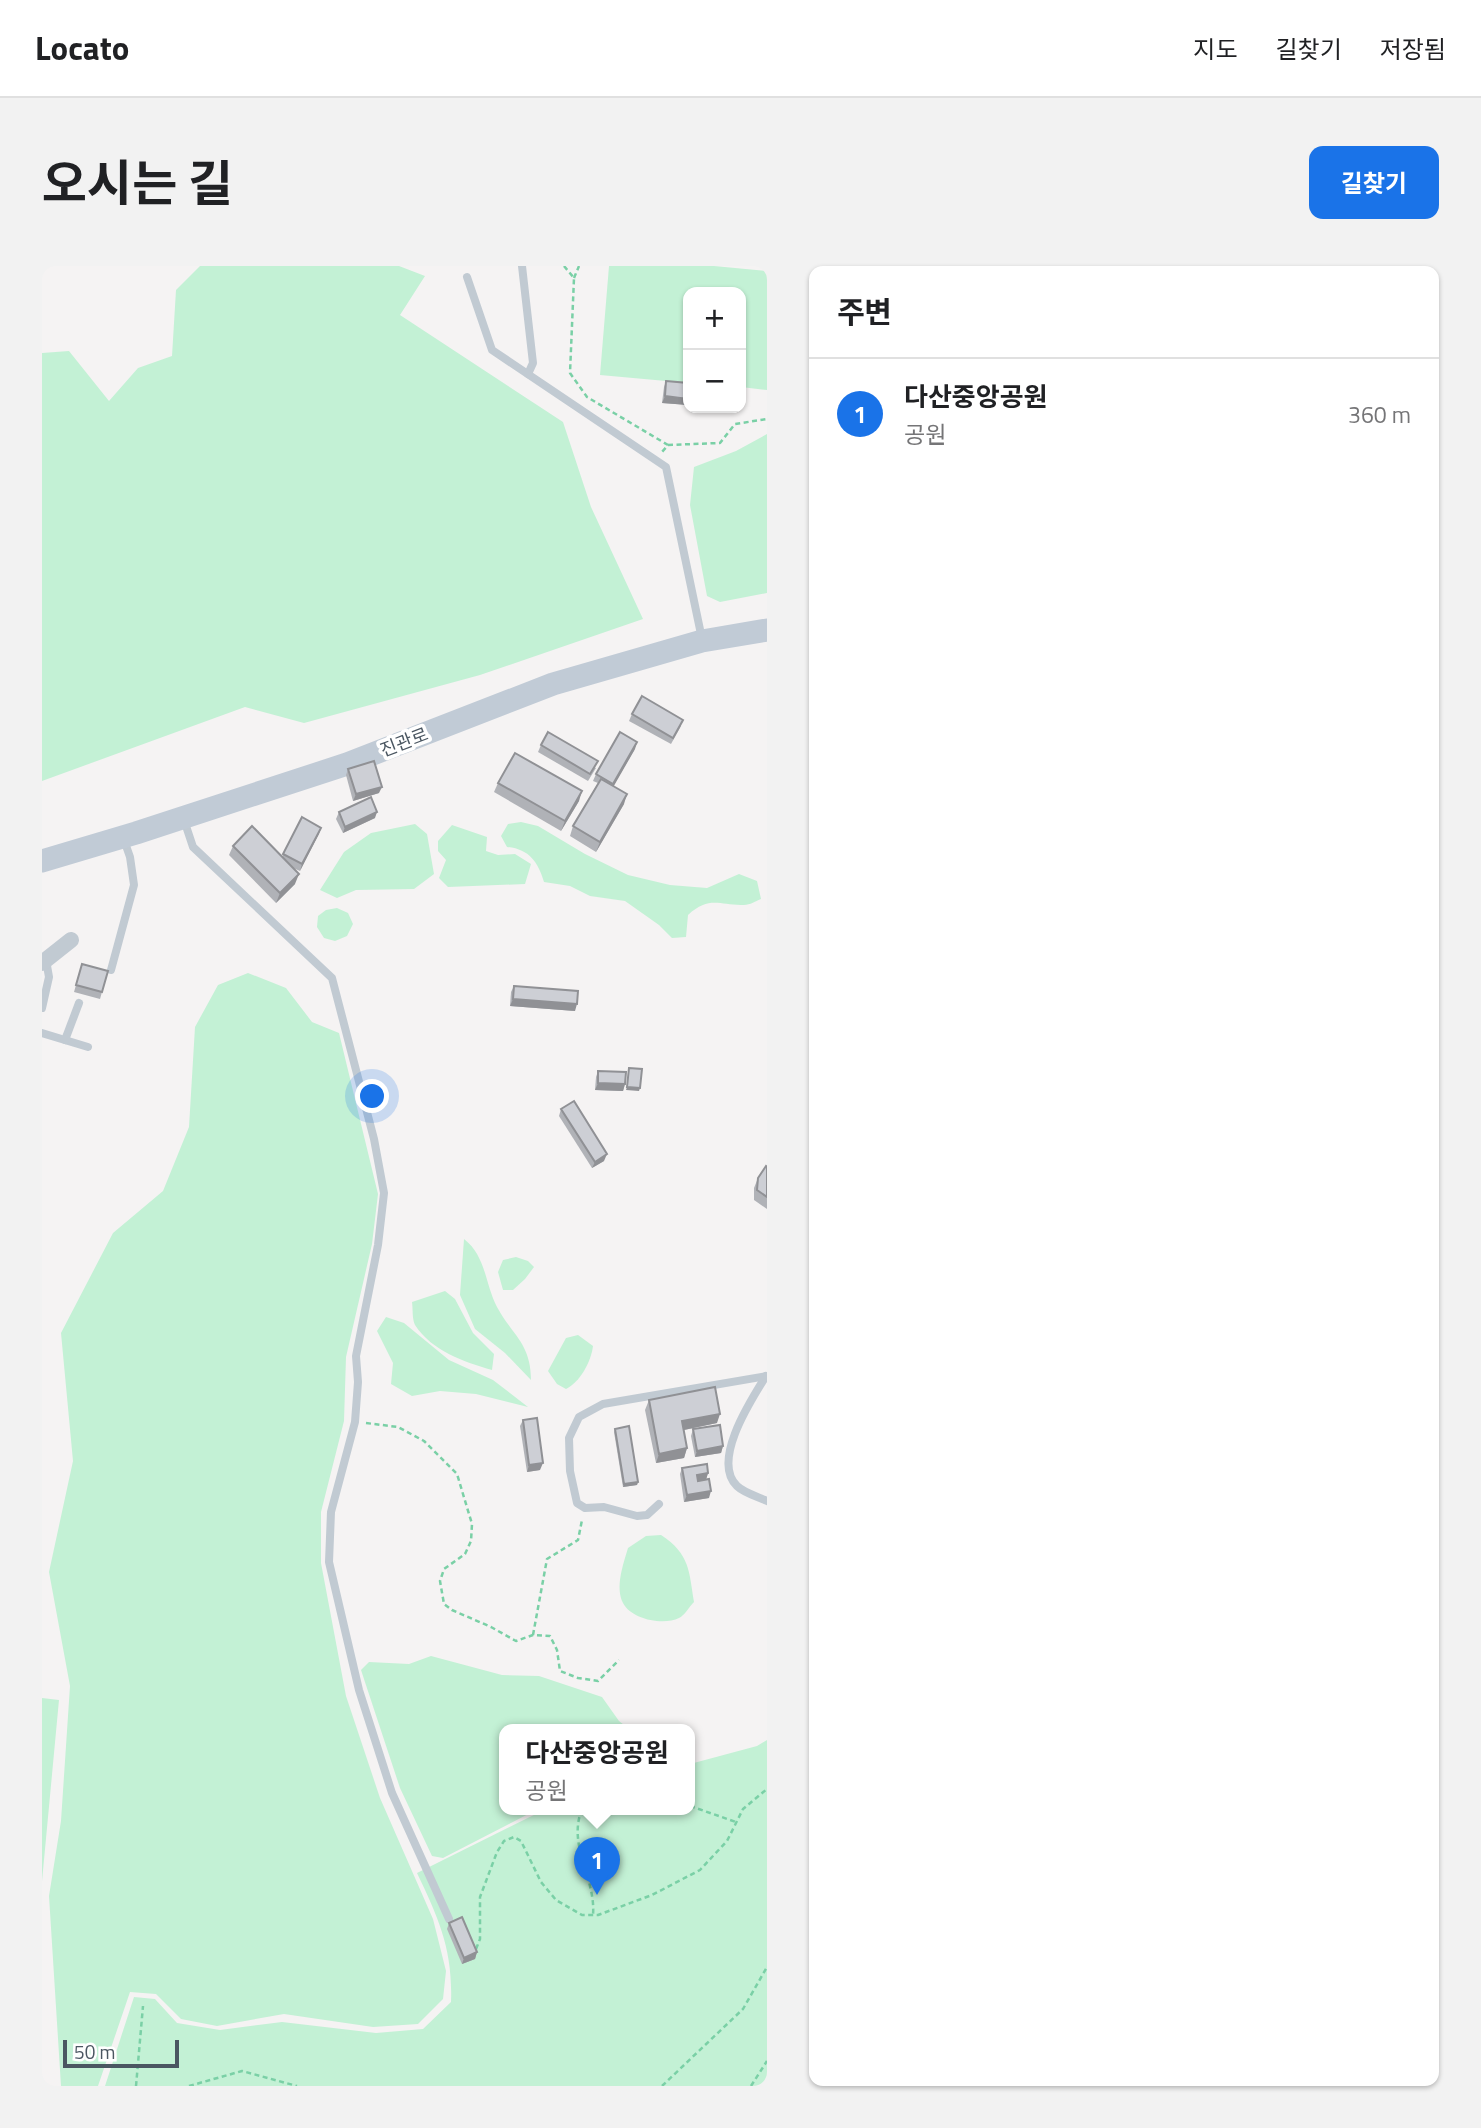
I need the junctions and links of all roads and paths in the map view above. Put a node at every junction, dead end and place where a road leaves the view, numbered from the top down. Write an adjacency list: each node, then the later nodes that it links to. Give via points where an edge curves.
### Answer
1 (522, 266): 6 (lane, via 533,363)
2 (564, 266): 5 (path)
3 (579, 266): 5 (path)
4 (467, 277): 6 (lane, via 492,350)
5 (574, 278): 8 (path, via 570,373 587,397)
6 (528, 374): 9 (lane)
7 (767, 418): 8 (path, via 735,424 720,443)
8 (668, 445): 9 (path)
9 (656, 460): 11 (lane, via 666,467)
10 (767, 630): 11 (main road, 진관로)
11 (702, 641): 12 (main road, 진관로, via 553,684 347,764)
12 (184, 818): 13 (main road, 진관로); 24 (lane, via 193,847 332,978 384,1193 356,1356)
13 (123, 837): 14 (main road, 진관로); 17 (lane, via 134,885)
14 (42, 861)
15 (71, 940): 16 (street)
16 (44, 962): 19 (lane, via 50,977)
17 (111, 970)
18 (79, 1003): 21 (lane)
19 (42, 1008)
20 (42, 1033): 21 (lane)
21 (65, 1040): 22 (lane)
22 (89, 1047)
23 (766, 1376): 25 (lane, via 745,1409 728,1452 737,1486); 27 (lane, via 603,1404 579,1417 569,1438 570,1471 577,1503)
24 (355, 1422): 28 (path, via 398,1427 424,1441 457,1474 472,1524 471,1541 465,1554 444,1569 440,1581 444,1604 516,1641); 35 (lane, via 331,1512 329,1562 359,1690 392,1793)
25 (767, 1501)
26 (659, 1504): 27 (lane, via 647,1515 637,1516 604,1507)
27 (584, 1508): 28 (path, via 578,1539 547,1559)
28 (533, 1635): 29 (path, via 550,1636 560,1671 578,1678 598,1681)
29 (619, 1660)
30 (767, 1789): 33 (path, via 743,1809)
31 (695, 1807): 33 (path)
32 (581, 1815): 34 (path, via 577,1832)
33 (736, 1822): 34 (path, via 727,1841 700,1870 652,1895)
34 (593, 1915): 36 (path, via 582,1915 556,1900 541,1882 521,1841 514,1837 504,1841 497,1852 480,1897)
35 (449, 1919)
36 (476, 1949)
37 (767, 1967): 43 (path, via 743,2009)
38 (143, 2006): 40 (path)
39 (767, 2061): 44 (path)
40 (136, 2086)
41 (190, 2086): 42 (path, via 242,2071)
42 (297, 2086)
43 (662, 2086)
44 (751, 2086)

